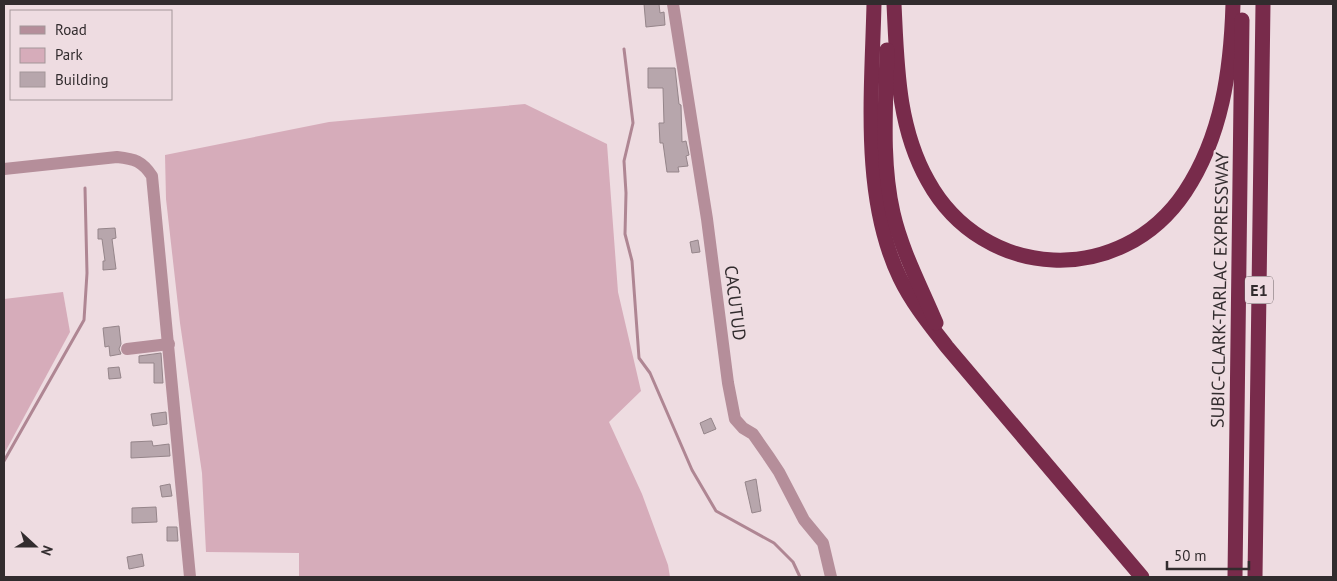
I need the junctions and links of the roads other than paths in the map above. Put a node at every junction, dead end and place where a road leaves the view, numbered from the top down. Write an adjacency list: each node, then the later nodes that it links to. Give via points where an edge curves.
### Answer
1 (673, 4): 13 (street, CACUTUD, via 735,419 752,434 769,457 804,520 823,543)
2 (874, 4): 10 (highway, via 872,150 880,218 900,278)
3 (888, 4): 10 (highway, via 885,132 890,200 907,257)
4 (894, 4): 5 (highway, via 902,109 911,142 932,189 955,218 987,242 1023,257 1054,261 1092,257 1118,248 1144,234 1168,213 1184,193 1205,156 1222,105 1231,51)
5 (1233, 4)
6 (1242, 4): 15 (highway, SUBIC-CLARK-TARLAC EXPRESSWAY / E1)
7 (1264, 4): 16 (highway, E1)
8 (4, 169): 9 (street, via 117,157 131,158 144,165 152,176)
9 (169, 344): 11 (street); 12 (street)
10 (947, 347): 14 (highway)
11 (128, 349)
12 (190, 577)
13 (831, 577)
14 (1142, 577)
15 (1235, 577)
16 (1255, 577)

